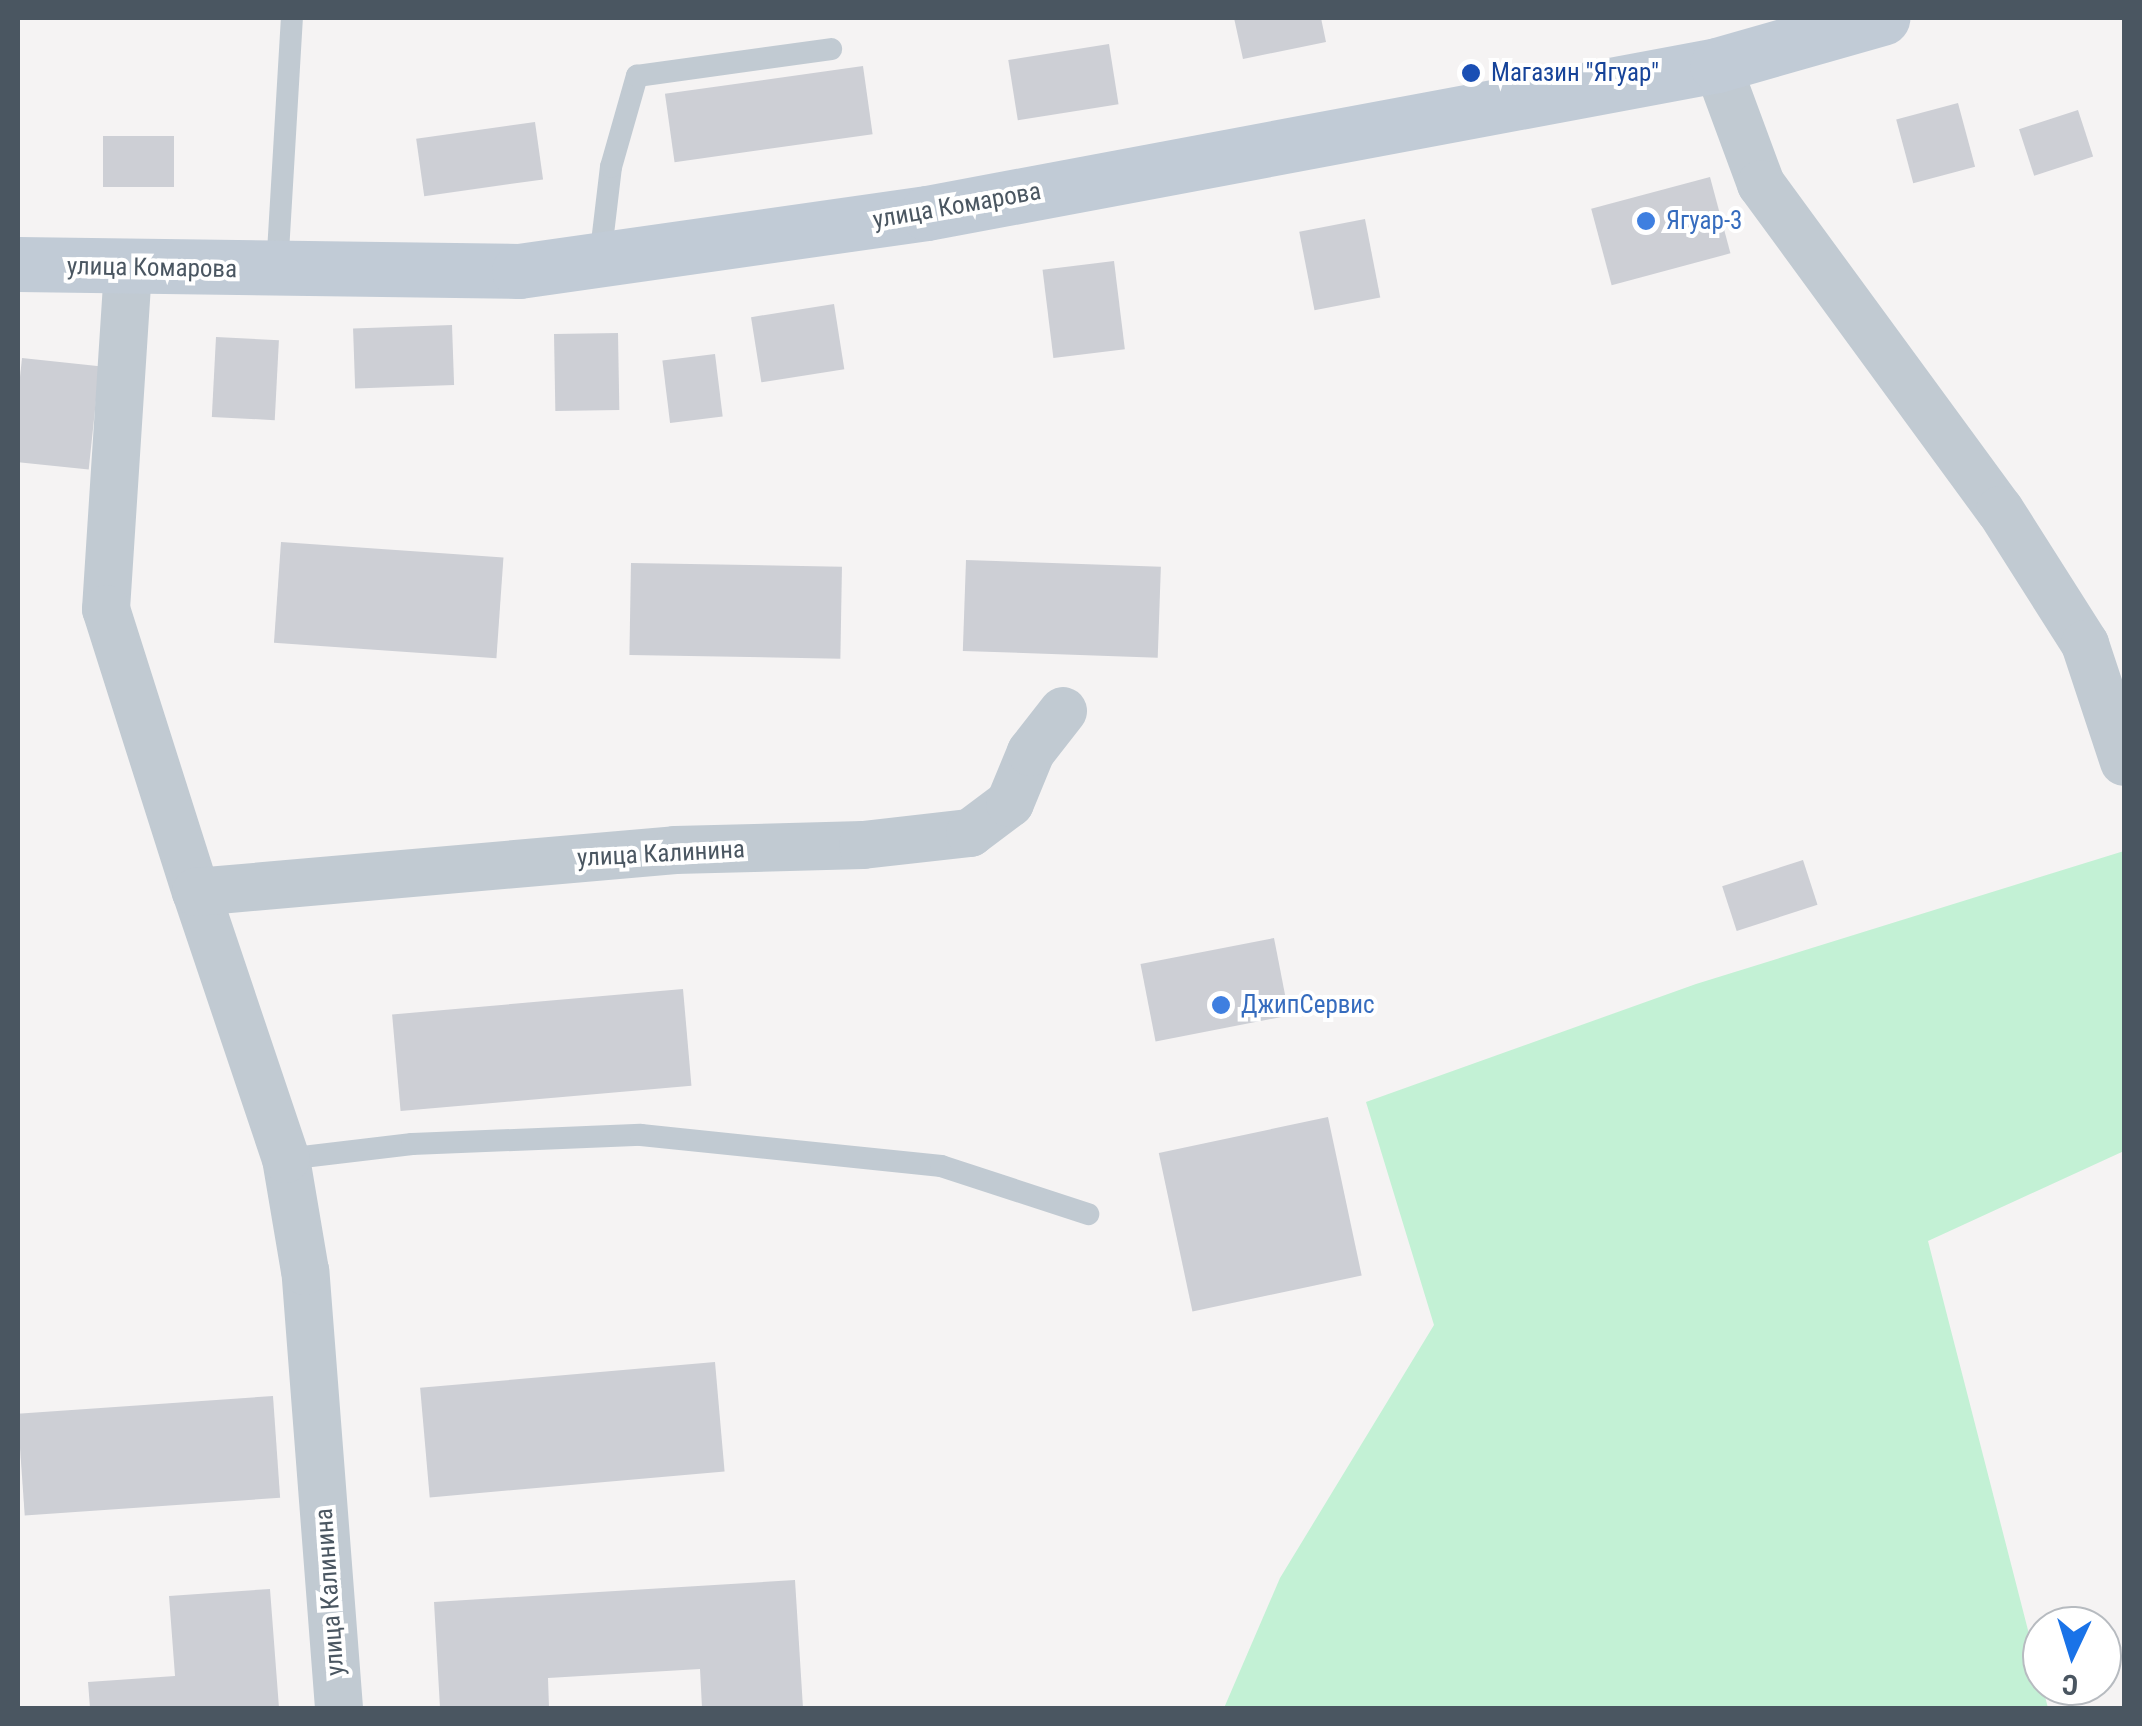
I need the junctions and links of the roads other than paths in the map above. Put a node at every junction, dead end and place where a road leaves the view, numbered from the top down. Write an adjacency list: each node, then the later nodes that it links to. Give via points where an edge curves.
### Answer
1 (292, 18): 9 (lane)
2 (1882, 18): 3 (street, улица Комарова)
3 (1777, 33): 5 (street, улица Комарова)
4 (831, 49): 6 (lane, via 637,76 612,167)
5 (1716, 65): 6 (street, улица Комарова, via 927,212); 10 (street, via 1760,184 2000,510)
6 (600, 259): 9 (street, улица Комарова, via 519,270)
7 (18, 264): 8 (street, улица Комарова)
8 (128, 269): 9 (street, улица Комарова); 13 (street, улица Калинина, via 106,609)
9 (277, 270)
10 (2105, 637): 12 (street)
11 (1063, 711): 13 (street, улица Калинина, via 1031,752 1010,804 970,833 863,846 675,850)
12 (2124, 762)
13 (196, 892): 14 (street, улица Калинина)
14 (286, 1159): 15 (lane, via 412,1144 641,1135 941,1166); 16 (street, улица Калинина, via 304,1271)
15 (1088, 1214)
16 (339, 1708)

